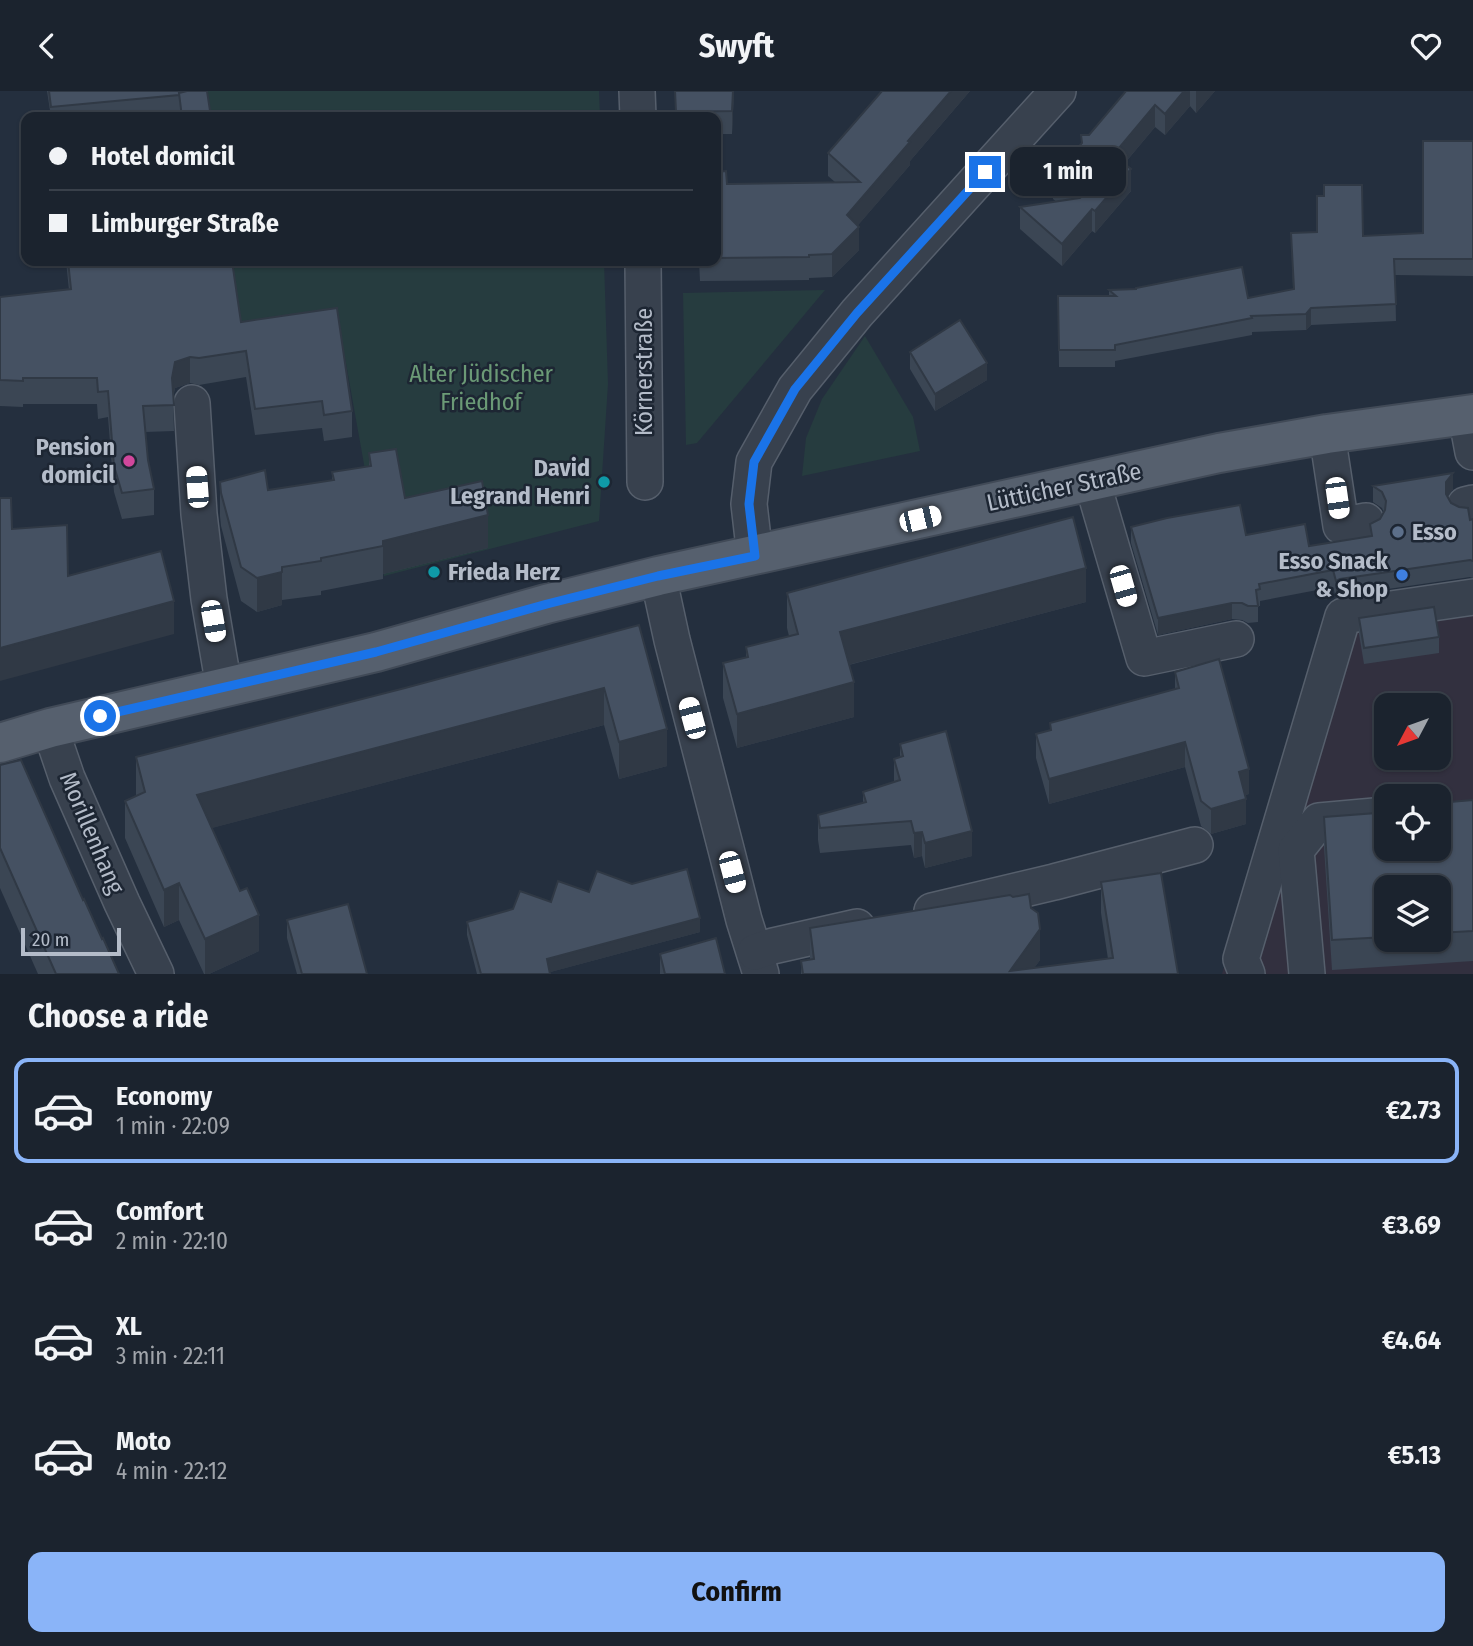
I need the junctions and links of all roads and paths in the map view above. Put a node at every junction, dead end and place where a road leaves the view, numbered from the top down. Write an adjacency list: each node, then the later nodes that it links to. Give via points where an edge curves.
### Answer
1 (637, 91): 3 (street)
2 (1058, 91): 12 (street, via 857,313 795,389 754,462 749,504)
3 (638, 112)
4 (643, 266): 10 (street, Körnerstraße)
5 (192, 403): 16 (street, via 199,514)
6 (1470, 414): 7 (main road, Lütticher Straße); 8 (street)
7 (1327, 434): 9 (main road, Lütticher Straße); 11 (street, via 1341,526)
8 (1473, 452)
9 (1092, 481): 12 (main road, Lütticher Straße); 15 (street, via 1144,658)
10 (645, 482)
11 (1366, 521)
12 (755, 556): 13 (main road, Lütticher Straße)
13 (658, 576): 16 (main road, Lütticher Straße, via 376,652); 21 (street)
14 (1473, 597): 23 (street, via 1343,616 1241,959)
15 (1236, 639)
16 (224, 687): 17 (main road, Lütticher Straße)
17 (50, 728): 18 (main road, Lütticher Straße); 22 (street, Morillenhang, via 67,778)
18 (0, 743)
19 (1374, 816): 24 (street, via 1319,821 1296,850)
20 (1195, 845): 21 (street, via 773,946)
21 (758, 963)
22 (156, 974)
23 (1247, 974)
24 (1307, 974)

